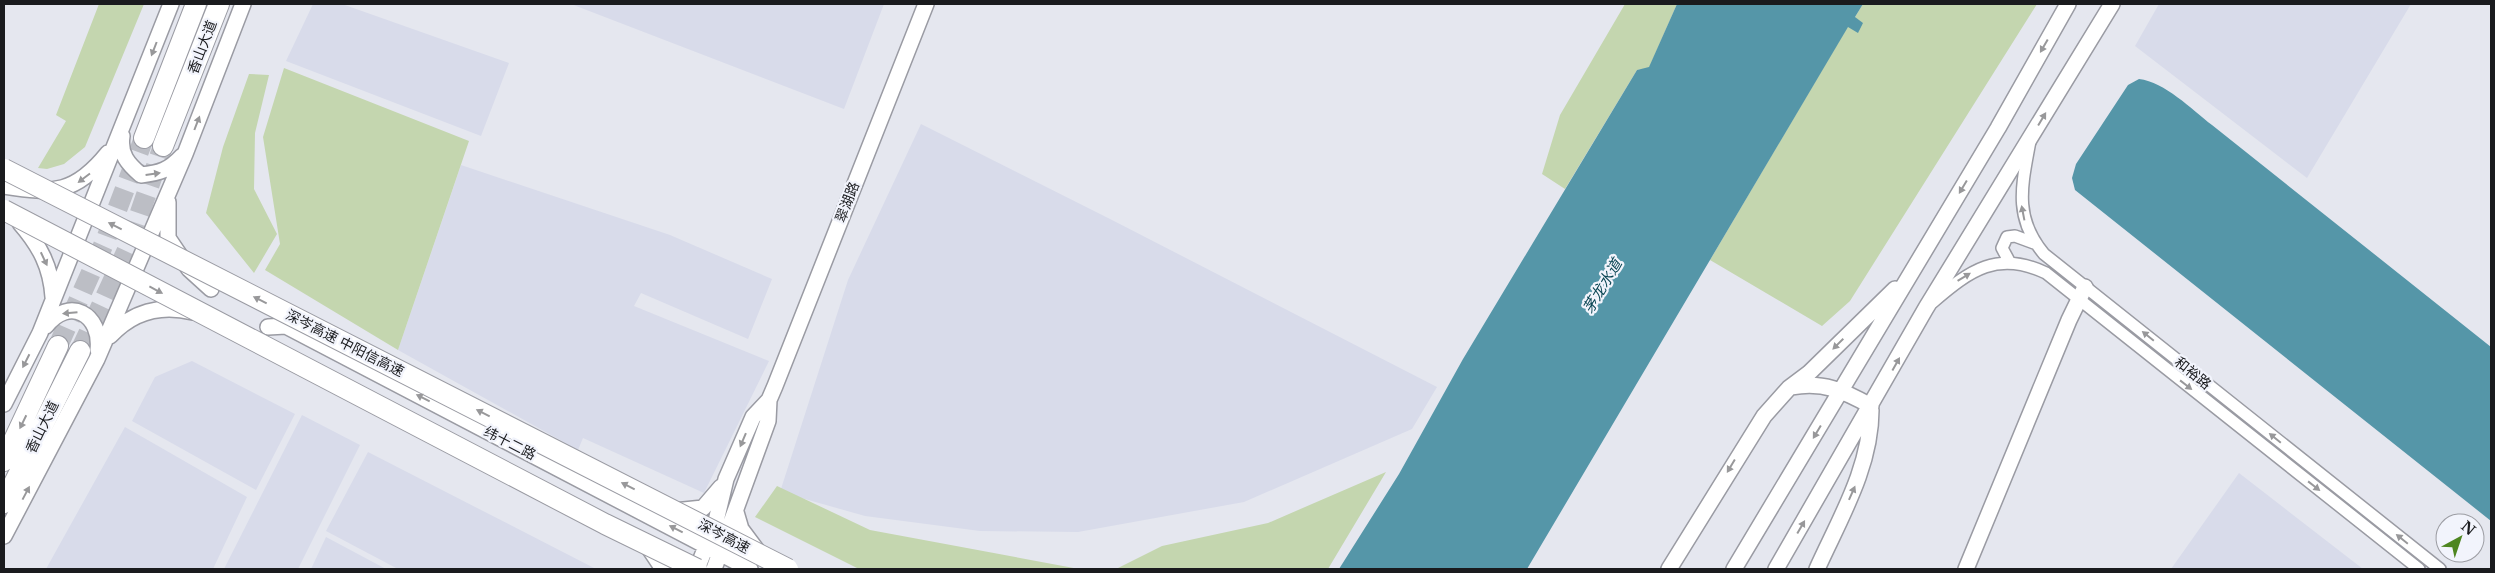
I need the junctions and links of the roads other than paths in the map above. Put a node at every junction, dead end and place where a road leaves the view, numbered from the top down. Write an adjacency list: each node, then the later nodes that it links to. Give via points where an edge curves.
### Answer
1 (171, 4): 8 (street, one-way to 8)
2 (196, 4): 10 (highway, 香山大道)
3 (219, 4): 11 (highway, 香山大道)
4 (243, 4): 12 (street, one-way to 4)
5 (926, 4): 33 (street, 翠湖路)
6 (2068, 4): 20 (street, one-way to 20)
7 (2112, 4): 9 (street, one-way to 7)
8 (120, 136): 12 (street, one-way to 12, via 120,147 128,164 141,175 160,174); 14 (street, one-way to 14, via 91,173 75,185 36,191); 23 (street)
9 (2031, 137): 18 (street, 和裕路, one-way to 9, via 2028,233 2021,204); 25 (street)
10 (144, 138)
11 (163, 146)
12 (185, 154): 15 (street)
13 (4, 169): 41 (highway, 深岑高速 中阳信高速, one-way to 13, bridge)
14 (4, 186)
15 (170, 188): 22 (street, via 168,238 189,270); 28 (street)
16 (4, 210): 47 (highway, one-way to 47, bridge)
17 (20, 223): 23 (street, one-way to 23, via 36,241 52,276)
18 (2034, 243): 19 (street, via 2007,237 2002,248); 21 (street, 和裕路)
19 (2009, 262): 24 (street, 和裕路, via 2030,265 2046,273); 25 (street, 和裕路, one-way to 19, via 1960,279 1981,268)
20 (1911, 274): 31 (street, one-way to 31); 32 (street)
21 (2085, 287): 24 (street); 59 (street, 和裕路, one-way to 21)
22 (211, 289)
23 (53, 301): 27 (street)
24 (2080, 301): 57 (street, via 2069,320); 58 (street, 和裕路, one-way to 58)
25 (1926, 308): 35 (street, one-way to 25)
26 (213, 317): 28 (street, via 164,309 139,314 123,322)
27 (40, 333): 30 (street, one-way to 27, via 100,337 92,319 84,313 69,311 53,316); 34 (street, one-way to 34)
28 (104, 343): 30 (street)
29 (58, 346): 36 (highway, 香山大道, one-way to 36)
30 (88, 355): 38 (highway, 香山大道); 42 (street, one-way to 30)
31 (1789, 388): 32 (street, via 1807,384); 53 (street, one-way to 53, via 1752,432)
32 (1840, 389): 35 (street); 54 (street, one-way to 54)
33 (769, 400): 37 (street, 翠湖路, one-way to 37, via 753,417); 40 (street, 翠湖路, via 768,421)
34 (4, 404)
35 (1870, 406): 55 (street, one-way to 35); 56 (street, one-way to 35, via 1861,470 1870,435)
36 (4, 460)
37 (726, 479): 39 (street, via 703,508); 44 (street, 翠湖路)
38 (4, 503)
39 (642, 511): 43 (street, 纬十二路, one-way to 43, via 286,326 268,327 285,354); 44 (street, 纬十二路, one-way to 39)
40 (736, 512): 45 (street, 翠湖路); 50 (street, via 741,529)
41 (687, 516): 51 (highway, 深岑高速, bridge); 52 (highway, bridge)
42 (4, 536)
43 (642, 537): 46 (street); 47 (street)
44 (706, 545): 45 (street, 纬十二路); 47 (street, 翠湖路)
45 (721, 554): 48 (street, 翠湖路); 49 (street, 纬十二路)
46 (663, 569)
47 (696, 569)
48 (714, 569)
49 (750, 569)
50 (769, 569)
51 (788, 569)
52 (805, 569)
53 (1669, 569)
54 (1734, 569)
55 (1776, 569)
56 (1817, 569)
57 (1966, 569)
58 (2419, 569)
59 (2440, 569)

